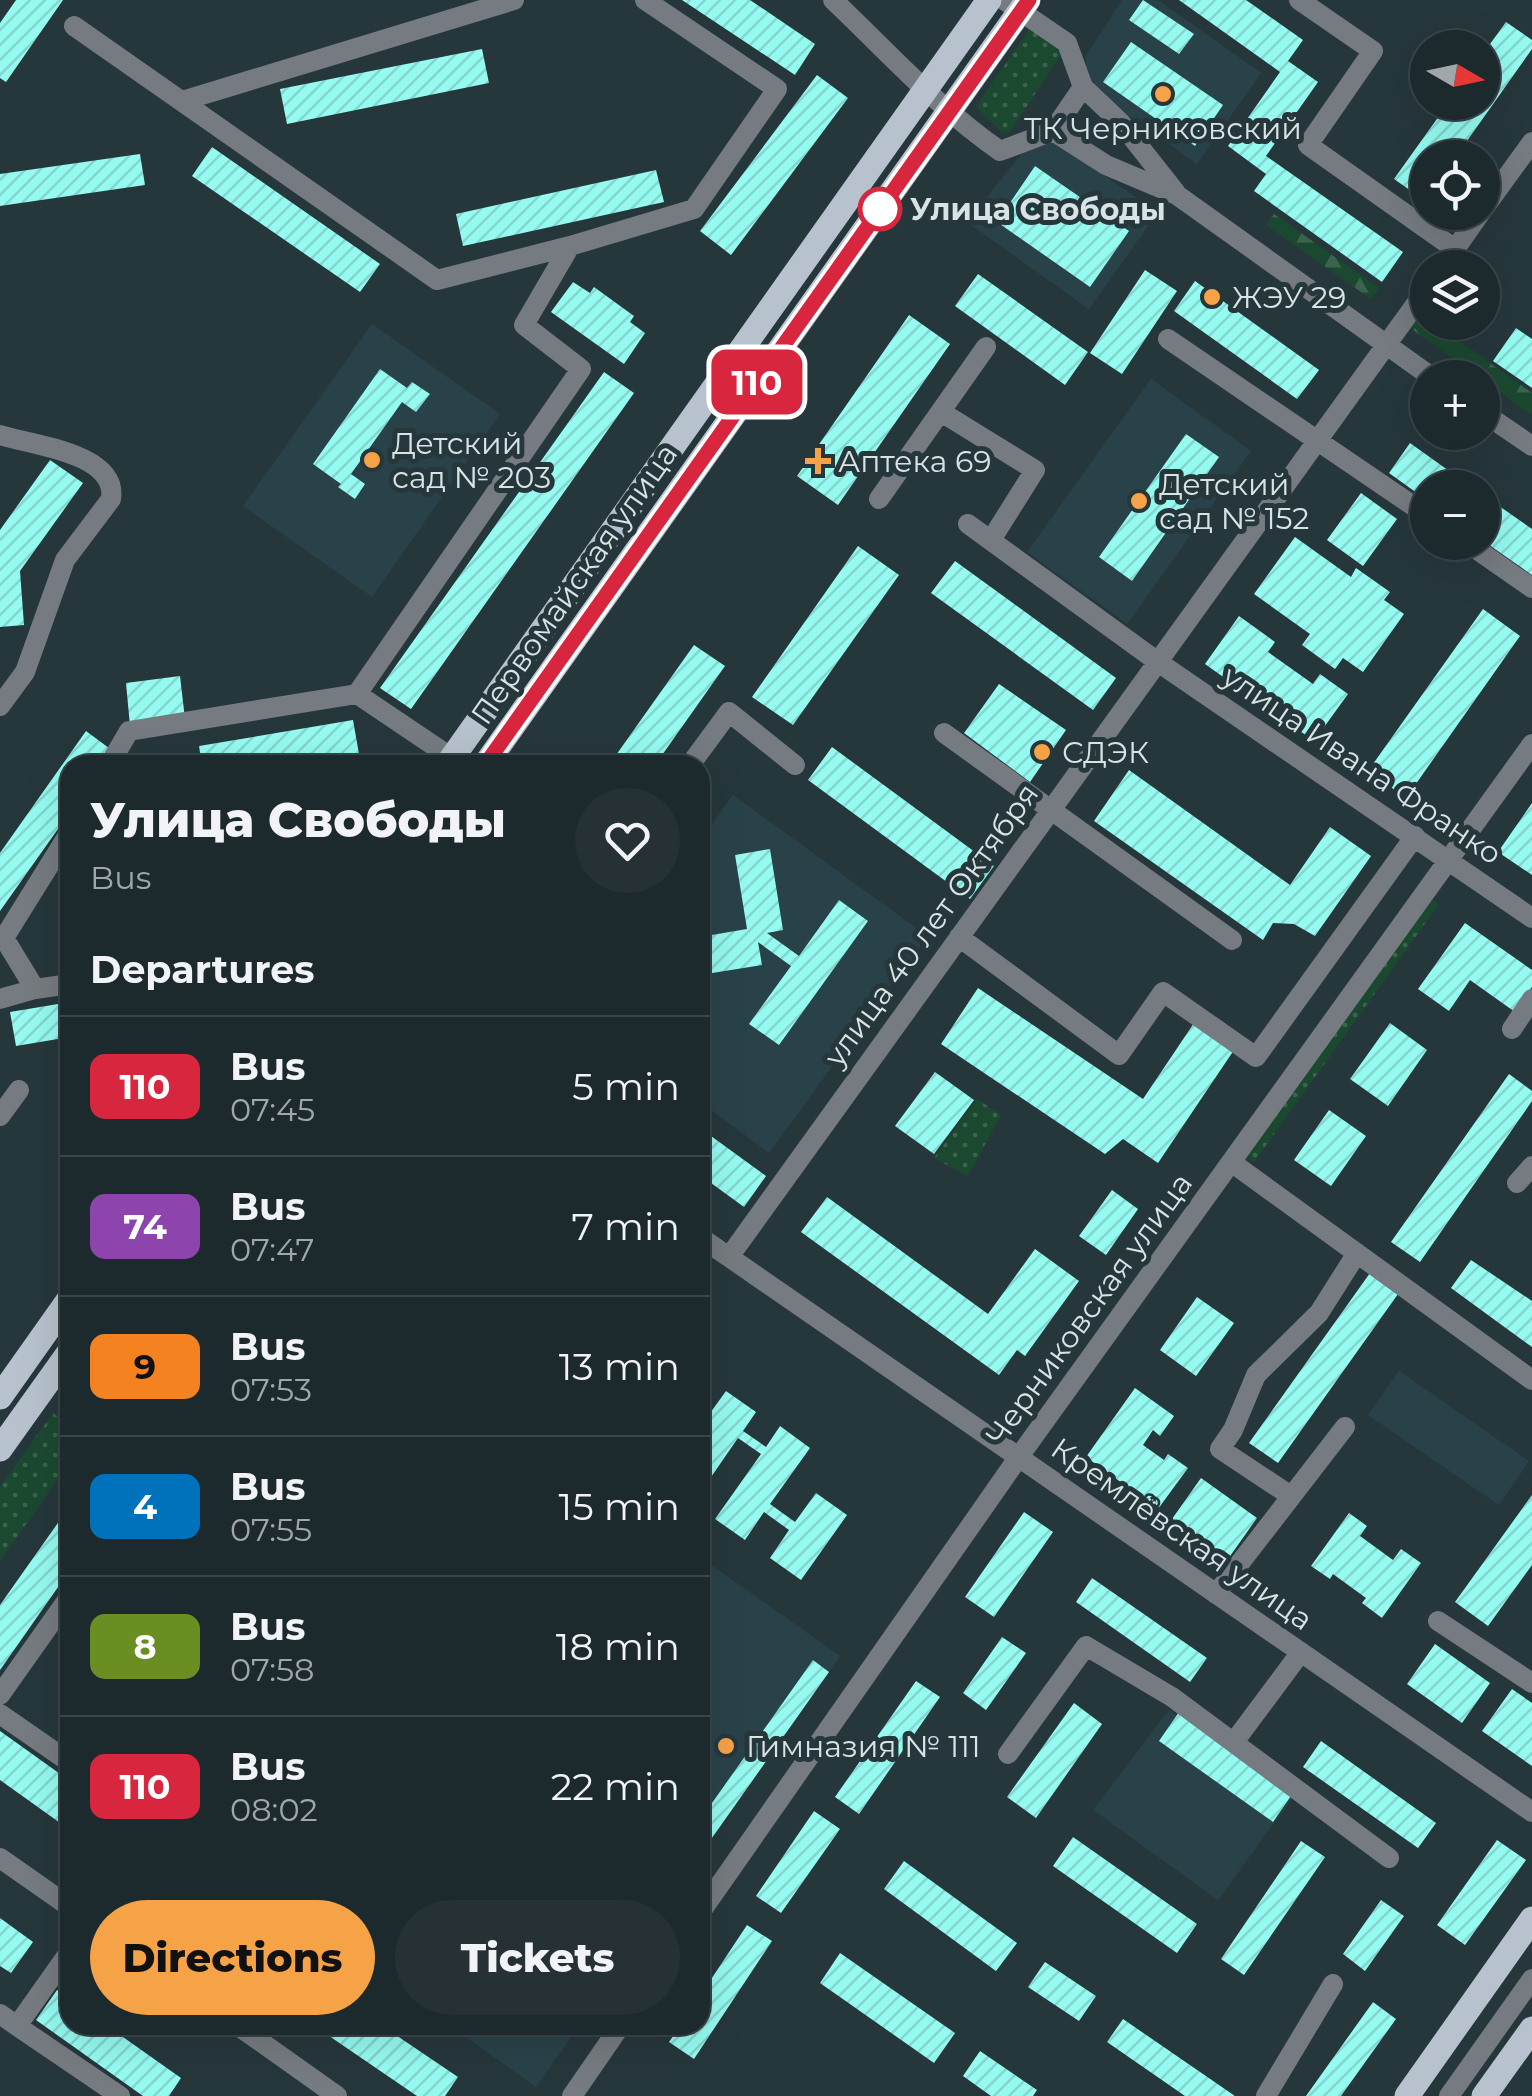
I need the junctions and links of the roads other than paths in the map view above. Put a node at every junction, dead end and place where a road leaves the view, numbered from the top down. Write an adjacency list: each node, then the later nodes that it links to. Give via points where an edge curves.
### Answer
1 (514, 0): 10 (street)
2 (645, 0): 17 (street, via 777,89 694,209)
3 (833, 0): 9 (street)
4 (989, 0): 9 (main road, Первомайская улица)
5 (1299, 0): 18 (street, via 1372,52 1308,144)
6 (1018, 4): 8 (street, via 1067,43); 11 (main road, Первомайская улица)
7 (74, 26): 10 (street)
8 (1083, 87): 12 (street); 15 (street)
9 (924, 91): 11 (street); 42 (main road, Первомайская улица)
10 (182, 101): 17 (street, via 437,280)
11 (949, 112): 12 (street, via 1000,151); 43 (main road, Первомайская улица)
12 (1054, 131): 15 (street, via 1106,164)
13 (1532, 142): 14 (street)
14 (1500, 187)
15 (1178, 195): 21 (street)
16 (1469, 230): 18 (street)
17 (570, 246): 36 (street, via 524,325 581,368)
18 (1455, 249)
19 (1410, 312): 21 (street, улица 40 лет Октября)
20 (1168, 339): 27 (street)
21 (1386, 345): 23 (street); 27 (street, улица 40 лет Октября)
22 (986, 348): 24 (street)
23 (1410, 362)
24 (941, 412): 29 (street); 32 (street, via 1035,470)
25 (1500, 424): 28 (street)
26 (0, 435): 37 (street, via 77,454 109,478 112,489 66,560 24,672)
27 (1317, 440): 30 (street); 35 (street, улица 40 лет Октября)
28 (1532, 446)
29 (879, 499)
30 (1410, 504)
31 (968, 524): 32 (street, улица Ивана Франко)
32 (991, 540): 35 (street, улица Ивана Франко)
33 (1492, 560): 34 (street)
34 (1532, 588)
35 (1158, 662): 46 (street, улица 40 лет Октября); 47 (street, улица Ивана Франко)
36 (357, 694): 40 (street, via 129,732); 41 (street)
37 (0, 706)
38 (944, 733): 46 (street)
39 (1532, 744): 49 (street, Черниковская улица)
40 (115, 755)
41 (442, 755)
42 (454, 755)
43 (493, 755)
44 (698, 755): 45 (street, via 730,712)
45 (795, 764)
46 (1051, 810): 52 (street, улица 40 лет Октября); 53 (street)
47 (1414, 836): 49 (street, улица Ивана Франко); 52 (street, via 1256,1058 1163,992 1119,1054)
48 (60, 848): 51 (street)
49 (1448, 858): 50 (street, улица Ивана Франко); 61 (street, Черниковская улица)
50 (1532, 918)
51 (2, 937): 55 (street)
52 (960, 937): 66 (street, улица 40 лет Октября)
53 (1232, 940)
54 (60, 985): 55 (street)
55 (34, 989): 57 (street)
56 (1532, 999): 58 (street)
57 (0, 1000)
58 (1512, 1029)
59 (19, 1090): 60 (street)
60 (0, 1116)
61 (1231, 1162): 65 (street); 73 (street, Черниковская улица)
62 (1532, 1166): 63 (street)
63 (1517, 1183)
64 (710, 1244): 66 (street, Кремлёвская улица)
65 (1357, 1253): 69 (street); 74 (street, via 1320,1313 1256,1375 1220,1449)
66 (728, 1257): 73 (street, Кремлёвская улица)
67 (60, 1312): 70 (main road)
68 (60, 1365): 72 (main road)
69 (1532, 1380)
70 (0, 1397)
71 (1346, 1427): 74 (street)
72 (0, 1449)
73 (1018, 1458): 75 (street, Кремлёвская улица); 88 (street, Черниковская улица)
74 (1291, 1496): 75 (street)
75 (1216, 1594): 78 (street, Кремлёвская улица)
76 (60, 1610): 80 (street)
77 (1438, 1621): 79 (street)
78 (1301, 1652): 82 (street); 85 (street, Кремлёвская улица)
79 (1532, 1684)
80 (0, 1695)
81 (0, 1714): 84 (street)
82 (1234, 1742): 83 (street, via 1086,1646); 87 (street)
83 (1008, 1754)
84 (60, 1756)
85 (1532, 1812)
86 (0, 1858): 89 (street)
87 (1389, 1858)
88 (710, 1899)
89 (60, 1900)
90 (1532, 1919): 102 (main road)
91 (60, 1962): 94 (street)
92 (1532, 1980): 103 (street)
93 (1333, 1984): 101 (street)
94 (8, 2020): 98 (street)
95 (1532, 2029): 104 (main road)
96 (251, 2035): 99 (street)
97 (614, 2035): 100 (street)
98 (120, 2096)
99 (337, 2096)
100 (572, 2096)
101 (1266, 2096)
102 (1407, 2096)
103 (1449, 2096)
104 (1484, 2096)

